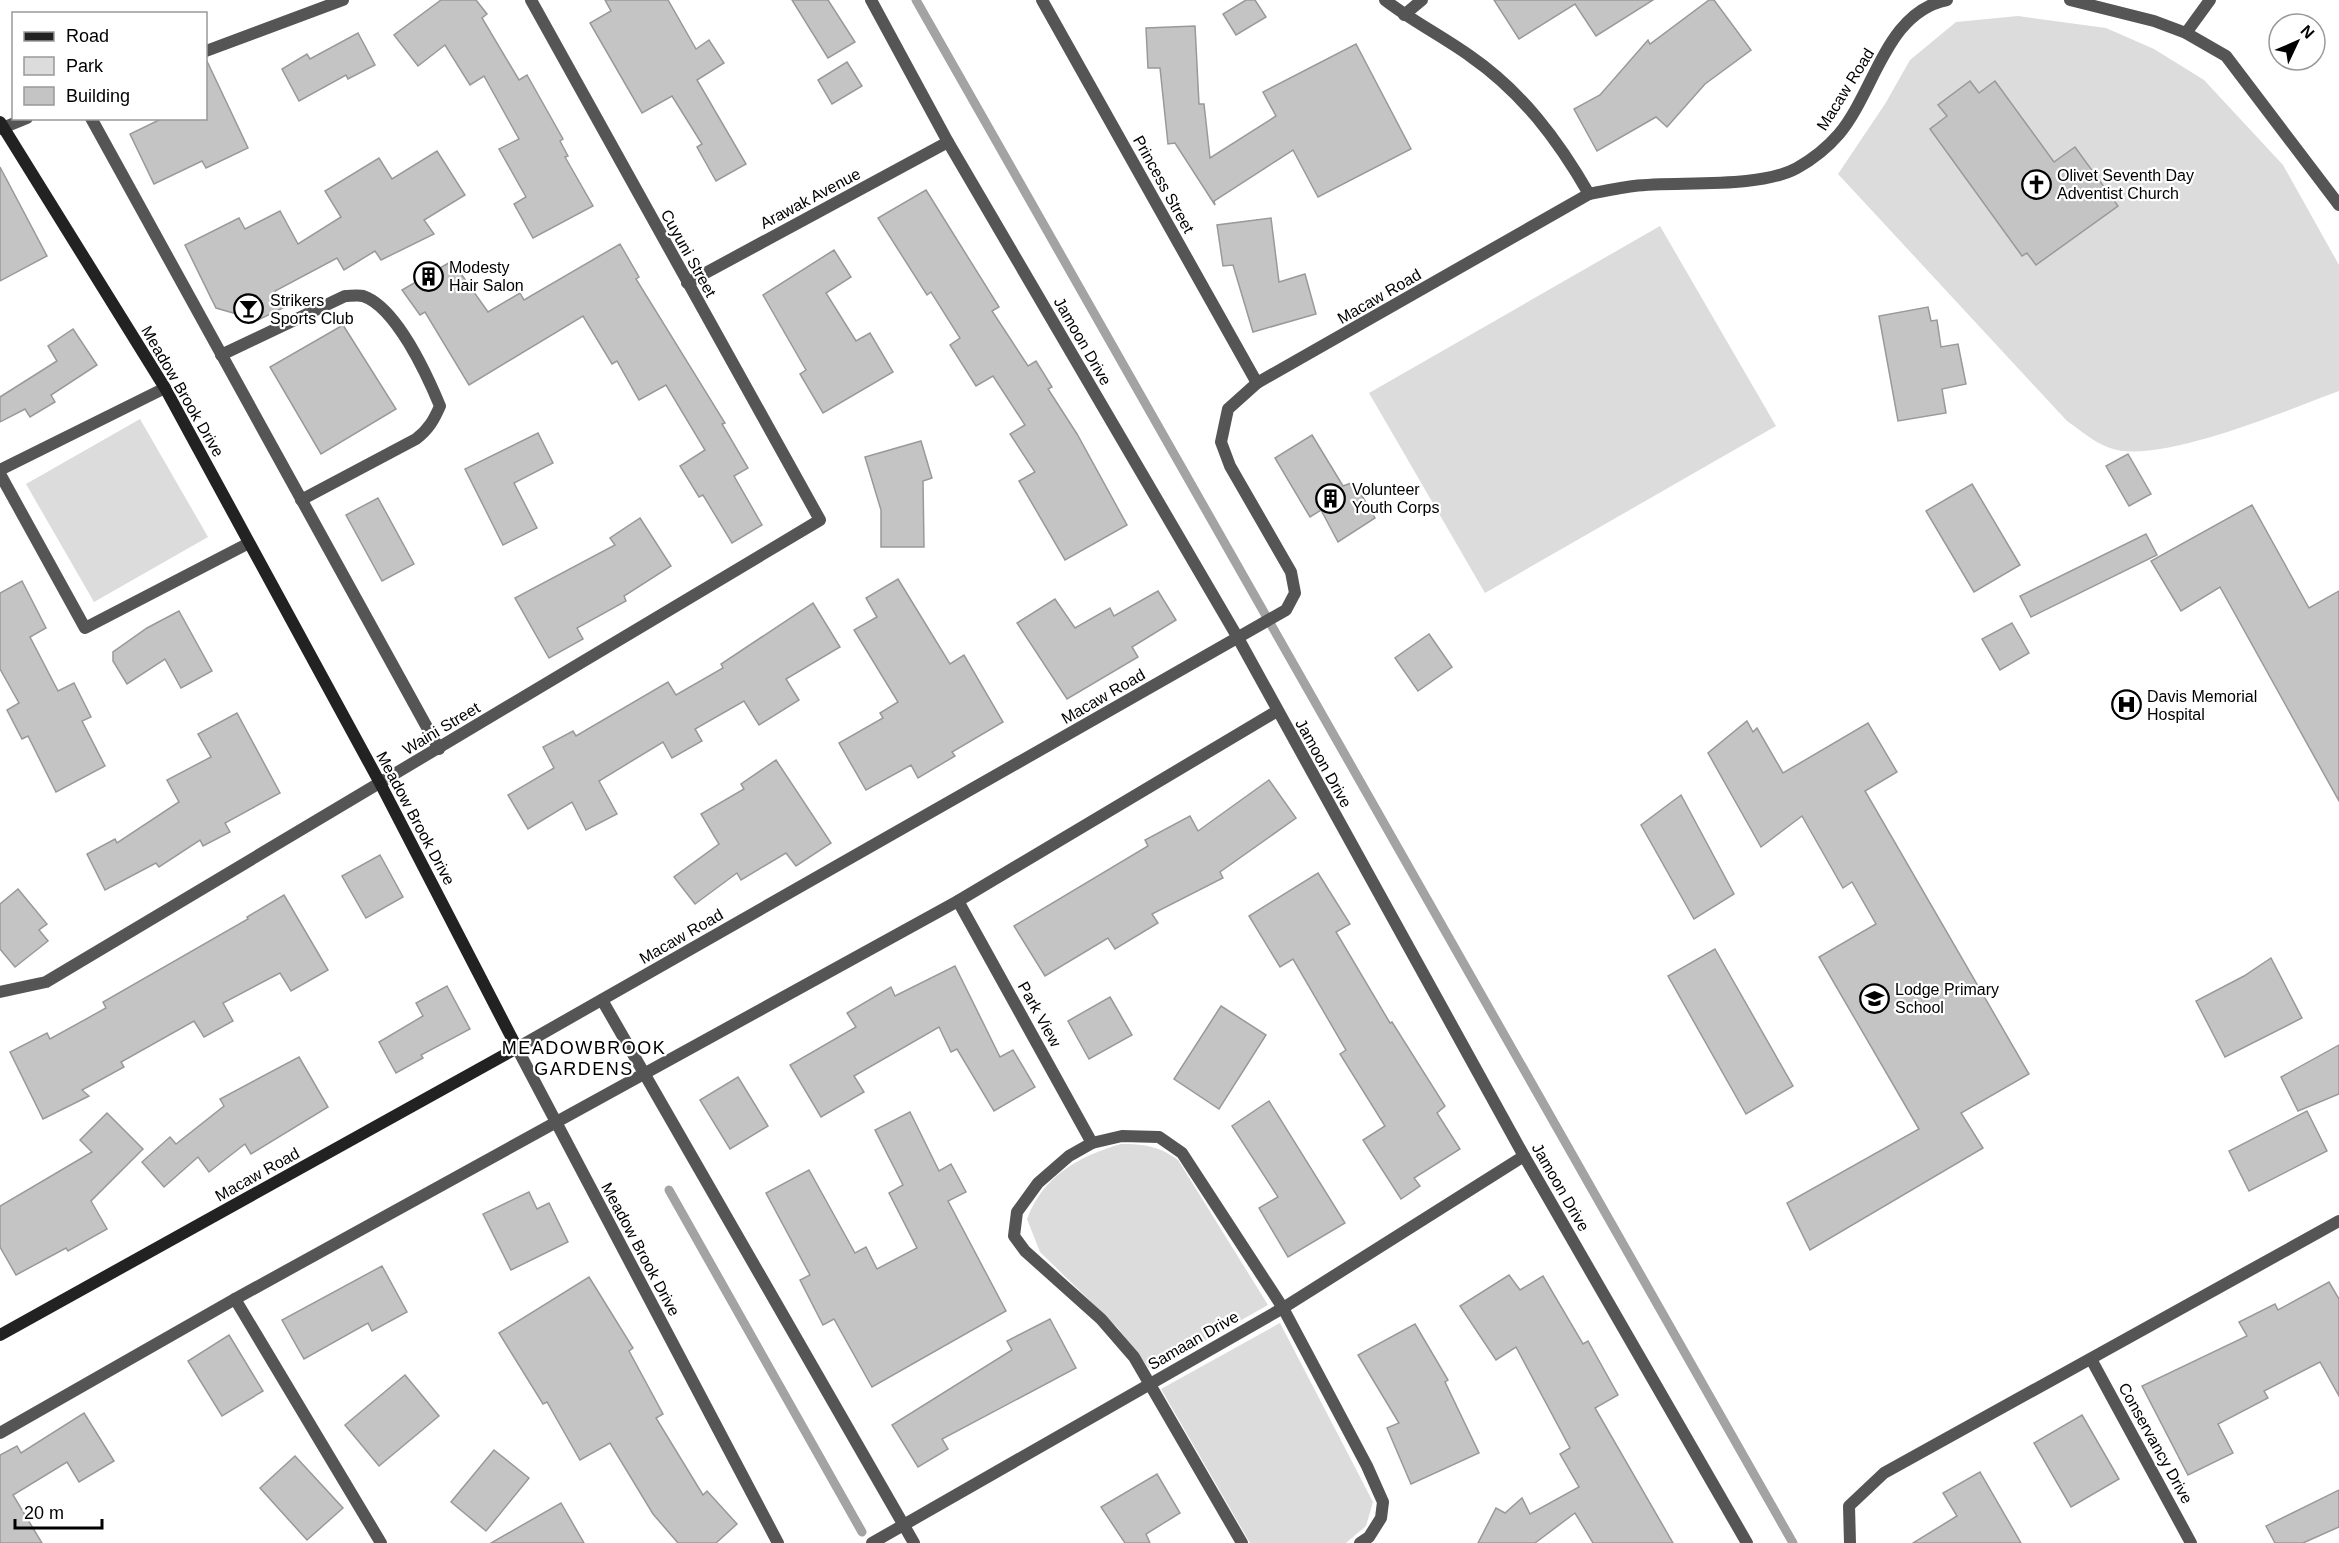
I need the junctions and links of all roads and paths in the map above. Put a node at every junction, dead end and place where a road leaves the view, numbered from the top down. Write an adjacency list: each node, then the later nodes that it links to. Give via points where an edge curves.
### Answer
1 (343, 0): 13 (street)
2 (531, 0): 20 (street, Cuyuni Street)
3 (871, 0): 17 (street, Jamoon Drive)
4 (1042, 0): 22 (street, Princess Street)
5 (1385, 0): 11 (street)
6 (1422, 0): 11 (street)
7 (1947, 0): 10 (street)
8 (2070, 0): 12 (street, via 2134,15)
9 (2210, 0): 12 (street)
10 (1933, 1): 18 (street, Macaw Road, via 1906,22 1841,132 1821,153 1794,170 1764,178 1634,186)
11 (1404, 15): 18 (street, via 1470,56 1532,110 1564,150)
12 (2186, 33): 19 (street, via 2226,56)
13 (207, 51)
14 (20, 120): 16 (street)
15 (92, 120): 21 (street)
16 (1, 126): 23 (street, Meadow Brook Drive)
17 (948, 142): 20 (street, Arawak Avenue); 28 (street, Jamoon Drive)
18 (1589, 194): 22 (street, Macaw Road)
19 (2339, 205)
20 (687, 283): 26 (street, Cuyuni Street)
21 (221, 355): 25 (street); 25 (street, via 345,296 362,296 381,306 397,326 424,374 440,406 426,431)
22 (1257, 383): 28 (street, Macaw Road, via 1228,409 1221,442 1230,466 1291,572 1295,593 1286,610)
23 (165, 388): 24 (street); 27 (street, Meadow Brook Drive)
24 (0, 472): 27 (street, via 85,628)
25 (301, 500): 30 (street)
26 (820, 520): 30 (street, Waini Street)
27 (249, 543): 31 (street, Meadow Brook Drive)
28 (1238, 638): 29 (street, Jamoon Drive); 34 (street, Macaw Road)
29 (1277, 711): 32 (street); 39 (street, Jamoon Drive)
30 (439, 749): 31 (street, Waini Street)
31 (380, 783): 33 (street, Waini Street, via 46,982); 35 (street, Meadow Brook Drive)
32 (958, 901): 36 (street); 38 (street, Park View)
33 (0, 992)
34 (602, 1000): 35 (street, Macaw Road); 36 (street)
35 (517, 1048): 37 (street, Meadow Brook Drive); 43 (street, Macaw Road)
36 (645, 1076): 37 (street); 47 (street)
37 (556, 1124): 41 (street); 49 (street, Meadow Brook Drive)
38 (1092, 1143): 42 (street, via 1122,1136 1159,1137 1182,1153); 45 (street, via 1069,1156 1038,1184 1017,1212 1014,1236 1025,1251 1101,1320 1134,1357)
39 (1524, 1156): 42 (street, Samaan Drive); 54 (street, Jamoon Drive)
40 (2339, 1221): 44 (street)
41 (235, 1299): 46 (street); 48 (street)
42 (1283, 1308): 45 (street, Samaan Drive); 53 (street, via 1383,1502 1381,1518 1369,1537)
43 (0, 1335)
44 (2091, 1359): 55 (street, via 1884,1473 1849,1506); 56 (street, Conservancy Drive)
45 (1149, 1384): 47 (street, Samaan Drive); 52 (street)
46 (0, 1433)
47 (903, 1525): 50 (street, Samaan Drive); 51 (street)
48 (381, 1543)
49 (778, 1543)
50 (872, 1543)
51 (914, 1543)
52 (1242, 1543)
53 (1360, 1543)
54 (1747, 1543)
55 (1850, 1543)
56 (2192, 1543)

